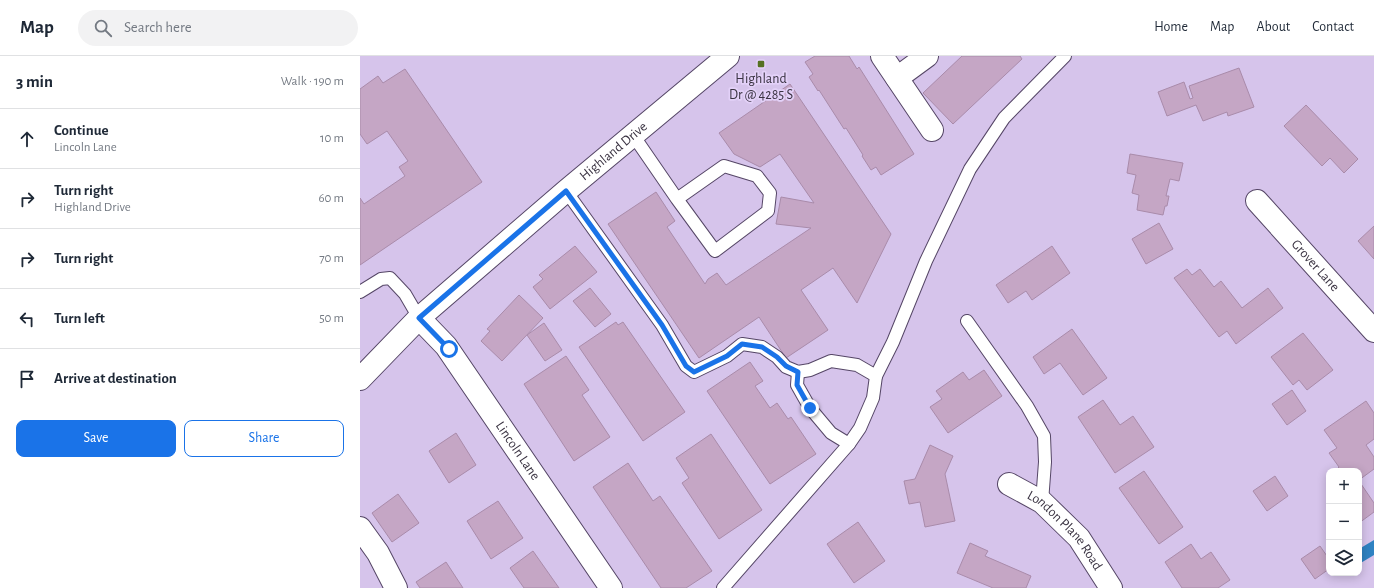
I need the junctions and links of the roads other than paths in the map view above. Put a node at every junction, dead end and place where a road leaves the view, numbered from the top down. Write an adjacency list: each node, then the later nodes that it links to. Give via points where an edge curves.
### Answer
1 (728, 56): 7 (street, Highland Drive)
2 (882, 56): 5 (street)
3 (927, 56): 5 (street)
4 (1065, 56): 16 (lane, via 1004,118 970,169 926,261 893,342)
5 (897, 78): 6 (street)
6 (932, 130)
7 (633, 135): 8 (street, Highland Drive); 9 (lane)
8 (566, 191): 12 (street, Highland Drive); 15 (lane, via 662,325 686,366 694,372 727,356 742,344 762,347)
9 (677, 199): 9 (lane, via 716,251 768,211 770,193 757,176 724,166)
10 (1257, 201): 14 (street, Grover Lane)
11 (360, 292): 12 (lane, via 381,279 390,278 405,294)
12 (419, 318): 17 (street, Highland Drive); 23 (street, Lincoln Lane, via 446,346)
13 (967, 321): 20 (lane, via 1027,406 1044,436)
14 (1374, 331)
15 (798, 372): 16 (lane, via 831,361 857,365); 18 (lane, via 797,385 810,408 831,433)
16 (876, 376): 18 (lane, via 873,398 860,428)
17 (360, 379)
18 (849, 444): 24 (lane)
19 (1009, 484): 20 (street, London Plane Road)
20 (1042, 502): 25 (street, London Plane Road, via 1079,538)
21 (360, 528): 22 (street, via 378,553)
22 (396, 588)
23 (611, 588)
24 (723, 588)
25 (1111, 588)

